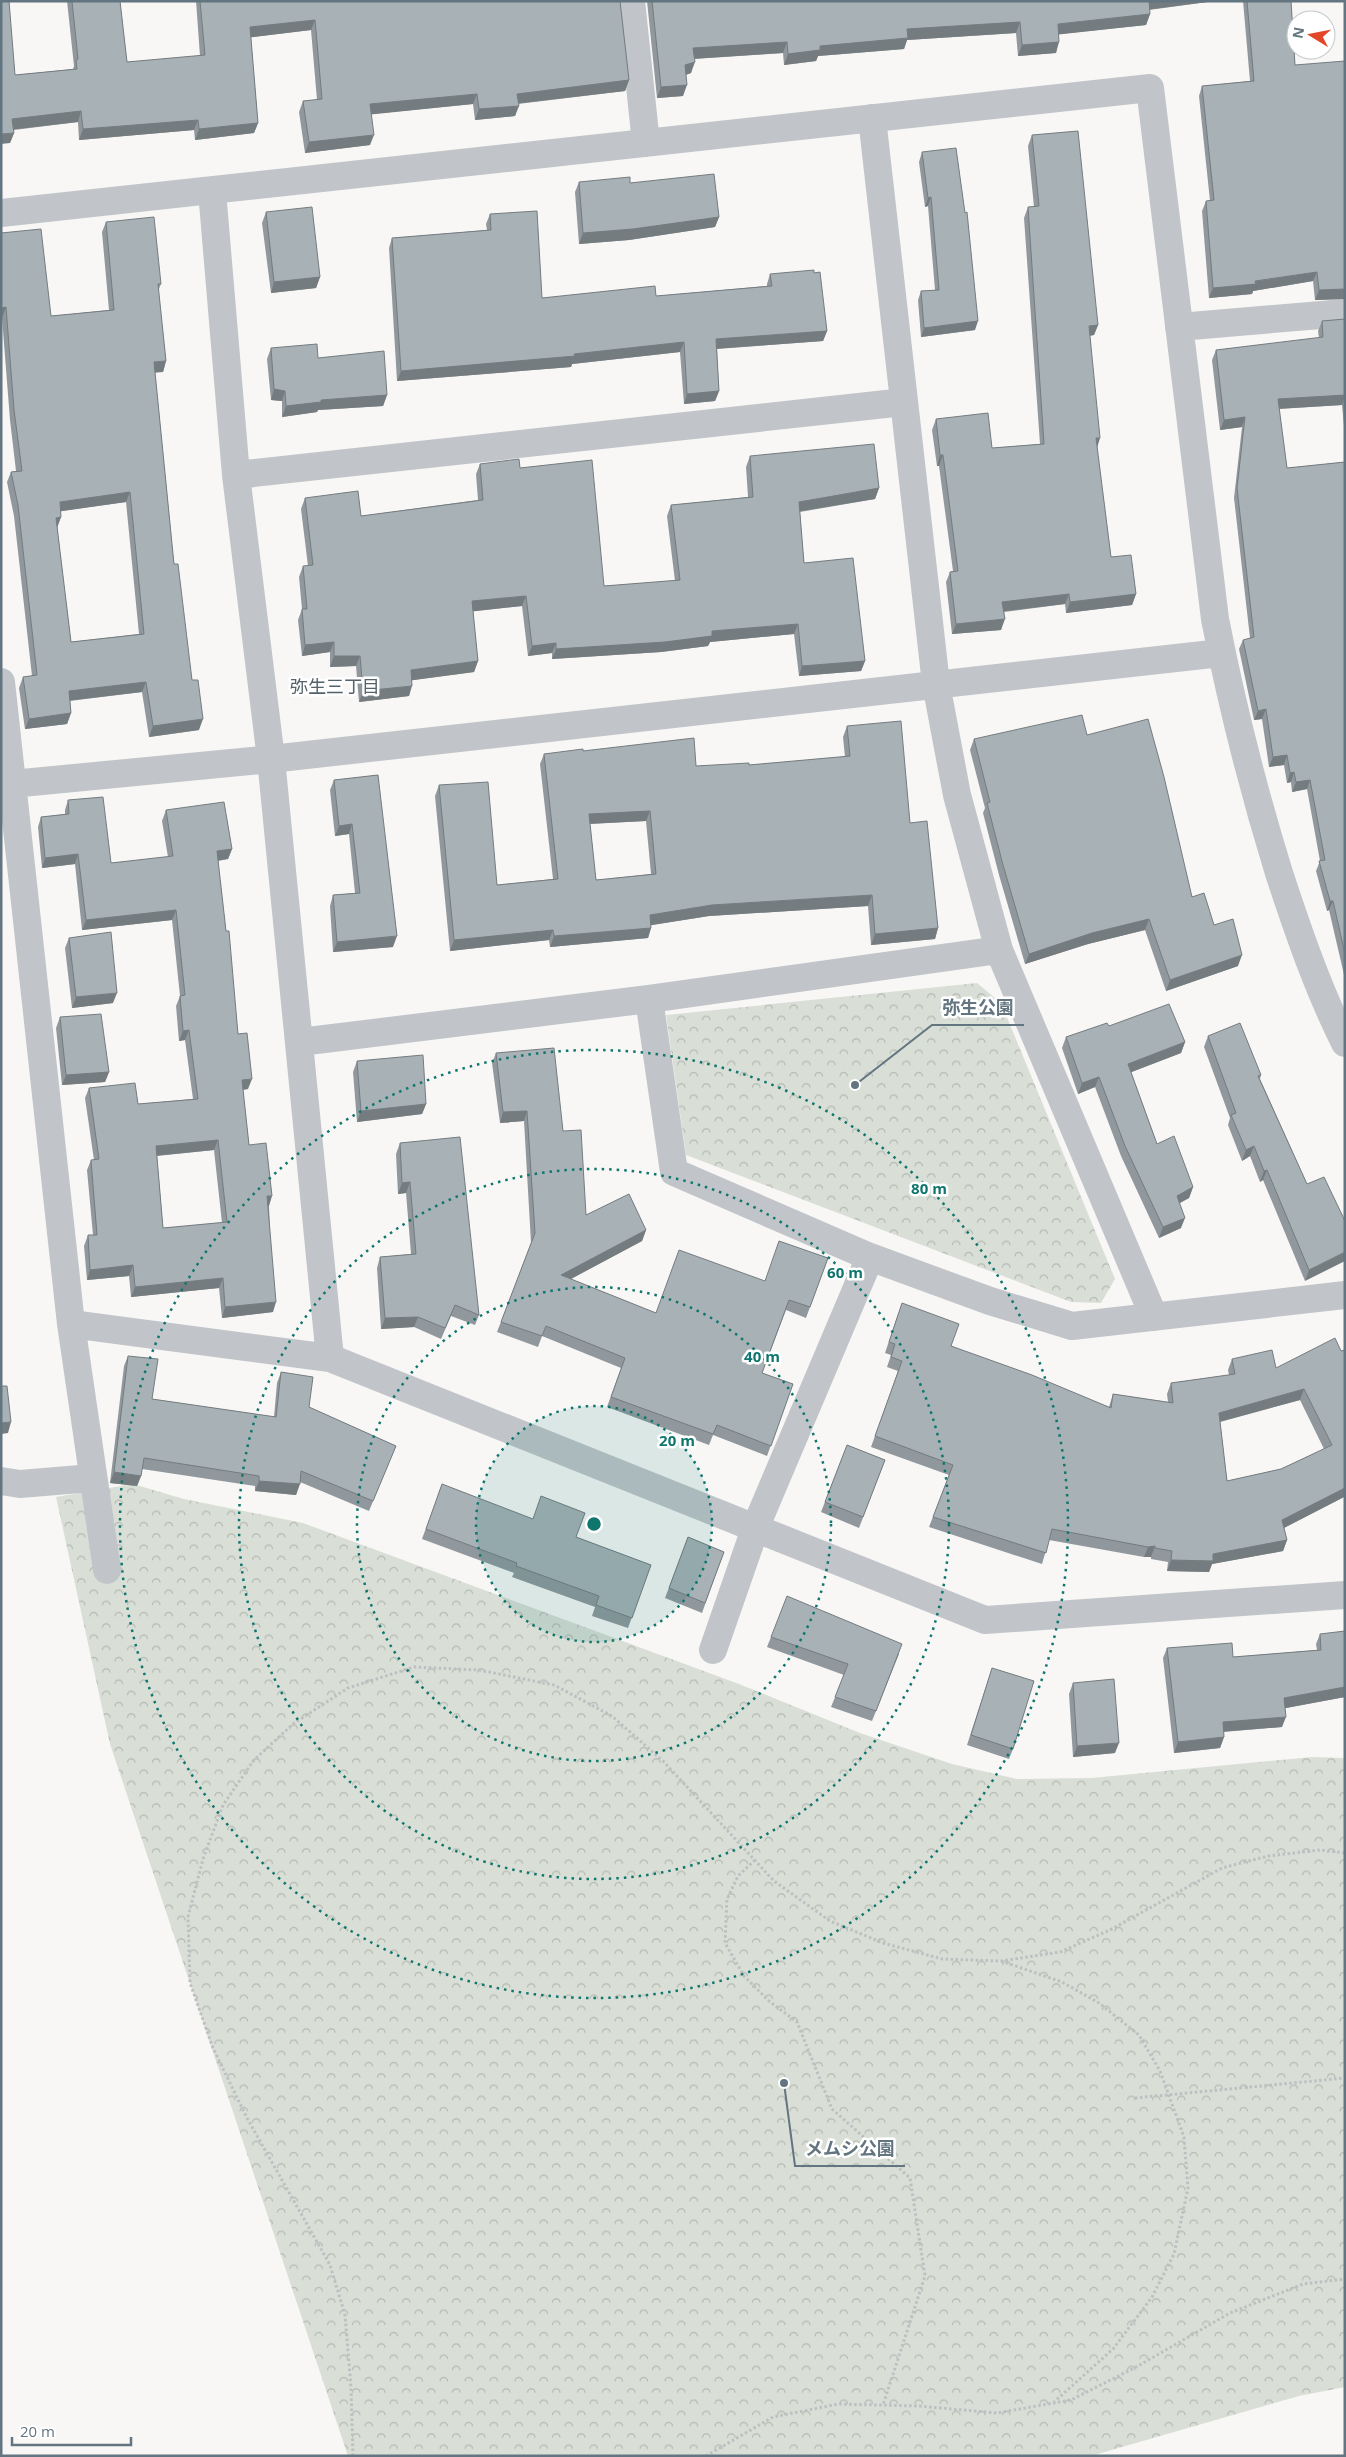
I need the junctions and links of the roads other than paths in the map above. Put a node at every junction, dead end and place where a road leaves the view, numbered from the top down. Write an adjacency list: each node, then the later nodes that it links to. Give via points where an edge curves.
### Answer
1 (631, 1): 3 (street)
2 (872, 118): 3 (street); 7 (street, via 1150,88); 8 (street)
3 (646, 143): 4 (street)
4 (212, 191): 5 (street); 9 (street)
5 (1, 213)
6 (1345, 313): 7 (street)
7 (1179, 327): 10 (street)
8 (904, 402): 9 (street); 12 (street)
9 (236, 475): 13 (street)
10 (1221, 653): 12 (street); 18 (street, via 1258,806 1293,916 1328,1010)
11 (1, 682): 14 (street)
12 (936, 684): 13 (street); 15 (street, via 957,795)
13 (271, 759): 14 (street); 17 (street)
14 (7, 785): 22 (street)
15 (999, 950): 16 (street); 21 (street)
16 (649, 999): 17 (street); 19 (street, via 674,1172)
17 (300, 1042): 23 (street)
18 (1345, 1043)
19 (870, 1257): 21 (street, via 990,1301 1072,1326); 26 (street)
20 (1345, 1295): 21 (street)
21 (1154, 1316)
22 (71, 1324): 23 (street); 24 (street)
23 (330, 1358): 26 (street)
24 (92, 1478): 25 (street, via 20,1484); 27 (street)
25 (1, 1481)
26 (756, 1526): 28 (street, via 986,1620); 29 (street)
27 (107, 1570)
28 (1345, 1596)
29 (712, 1650)

